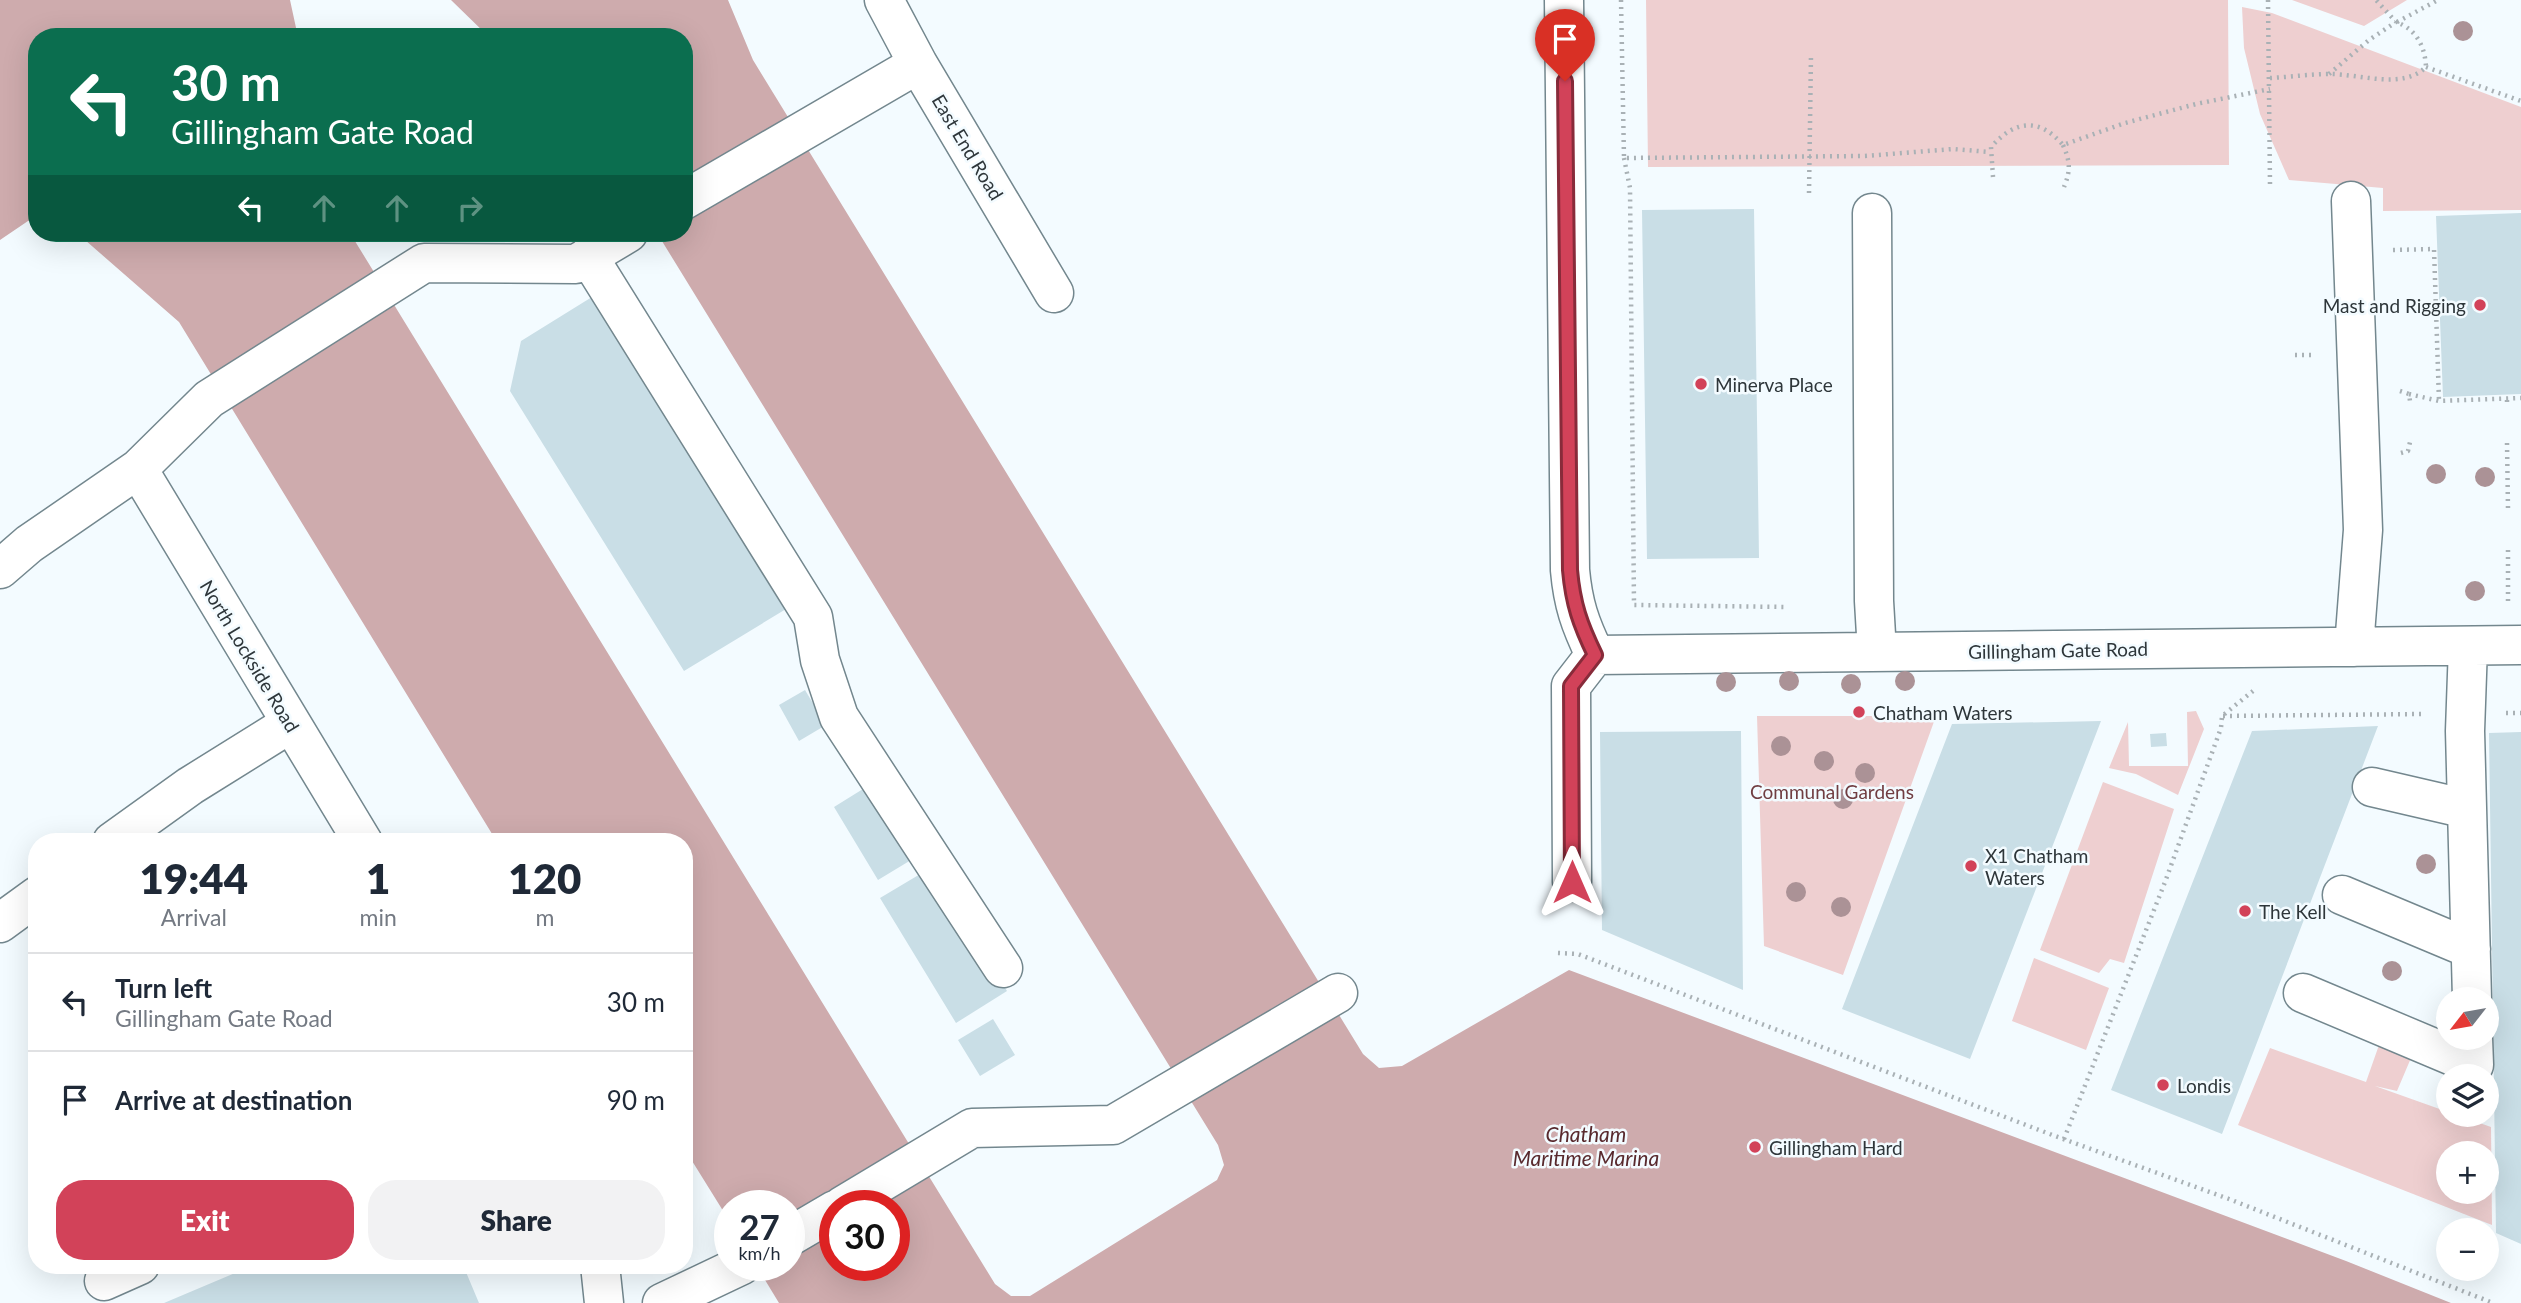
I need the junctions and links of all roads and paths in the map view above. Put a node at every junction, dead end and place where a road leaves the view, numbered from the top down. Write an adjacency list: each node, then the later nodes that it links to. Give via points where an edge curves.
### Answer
1 (884, 0): 9 (street, East End Road)
2 (1564, 0): 46 (street, via 1570,570 1572,600)
3 (1621, 0): 18 (path)
4 (2268, 0): 12 (path)
5 (2376, 0): 7 (path)
6 (2438, 0): 7 (path)
7 (2396, 22): 10 (path, via 2413,31); 11 (path)
8 (1811, 55): 17 (path)
9 (918, 64): 23 (street); 29 (street, East End Road)
10 (2426, 67): 11 (path, via 2405,78); 14 (path)
11 (2328, 74): 12 (path)
12 (2270, 78): 13 (path)
13 (2270, 89): 15 (path, via 2125,123); 20 (path)
14 (2521, 101)
15 (2063, 145): 16 (path, via 2052,132 2027,125 1995,143); 21 (path, via 2070,162)
16 (1990, 152): 17 (path, via 1953,149); 19 (path)
17 (1811, 157): 18 (path); 22 (path)
18 (1624, 158): 45 (path, via 1630,188 1634,605 1805,607)
19 (1993, 177)
20 (2270, 185)
21 (2064, 187)
22 (1809, 193)
23 (693, 195)
24 (2351, 201): 43 (street, via 2364,530)
25 (1872, 213): 44 (street)
26 (612, 242): 28 (street)
27 (2392, 250): 32 (path, via 2434,250)
28 (588, 256): 36 (street, via 576,264 424,263 209,398); 62 (street, via 813,617 820,660 839,717)
29 (1054, 293)
30 (2409, 394): 32 (path)
31 (2521, 398): 32 (path)
32 (2438, 401)
33 (2410, 442): 35 (path)
34 (2507, 443): 37 (path)
35 (2407, 451)
36 (138, 469): 39 (street); 51 (street, North Lockside Road)
37 (2508, 509)
38 (2508, 550): 40 (path)
39 (0, 569)
40 (2508, 608)
41 (2521, 645): 42 (street, Gillingham Gate Road)
42 (2468, 646): 43 (street, Gillingham Gate Road); 48 (street)
43 (2354, 647): 44 (street, Gillingham Gate Road)
44 (1877, 652): 45 (street, Gillingham Gate Road)
45 (1806, 654): 46 (street, Gillingham Gate Road)
46 (1595, 655): 56 (street, via 1571,686)
47 (2254, 681): 50 (path, via 2253,690)
48 (2466, 713): 49 (path); 50 (path); 53 (street)
49 (2521, 713)
50 (2222, 716): 69 (path, via 2165,882)
51 (291, 723): 54 (street); 55 (street, North Lockside Road)
52 (2372, 787): 53 (street)
53 (2467, 808): 60 (street)
54 (125, 833)
55 (358, 833)
56 (1572, 882)
57 (2342, 895): 60 (street)
58 (28, 903): 59 (street)
59 (0, 923)
60 (2471, 949): 63 (street)
61 (1558, 953): 69 (path, via 1578,954)
62 (1003, 968)
63 (2472, 987)
64 (1338, 993): 70 (street, via 1113,1125 972,1128)
65 (2304, 993): 66 (street)
66 (2436, 1049)
67 (2439, 1050): 68 (street, via 2474,1065)
68 (2473, 1050)
69 (2064, 1139): 77 (path)
70 (869, 1190)
71 (120, 1274): 74 (street)
72 (601, 1274): 75 (street)
73 (714, 1279): 76 (street)
74 (104, 1281)
75 (604, 1303)
76 (662, 1303)
77 (2493, 1303)

